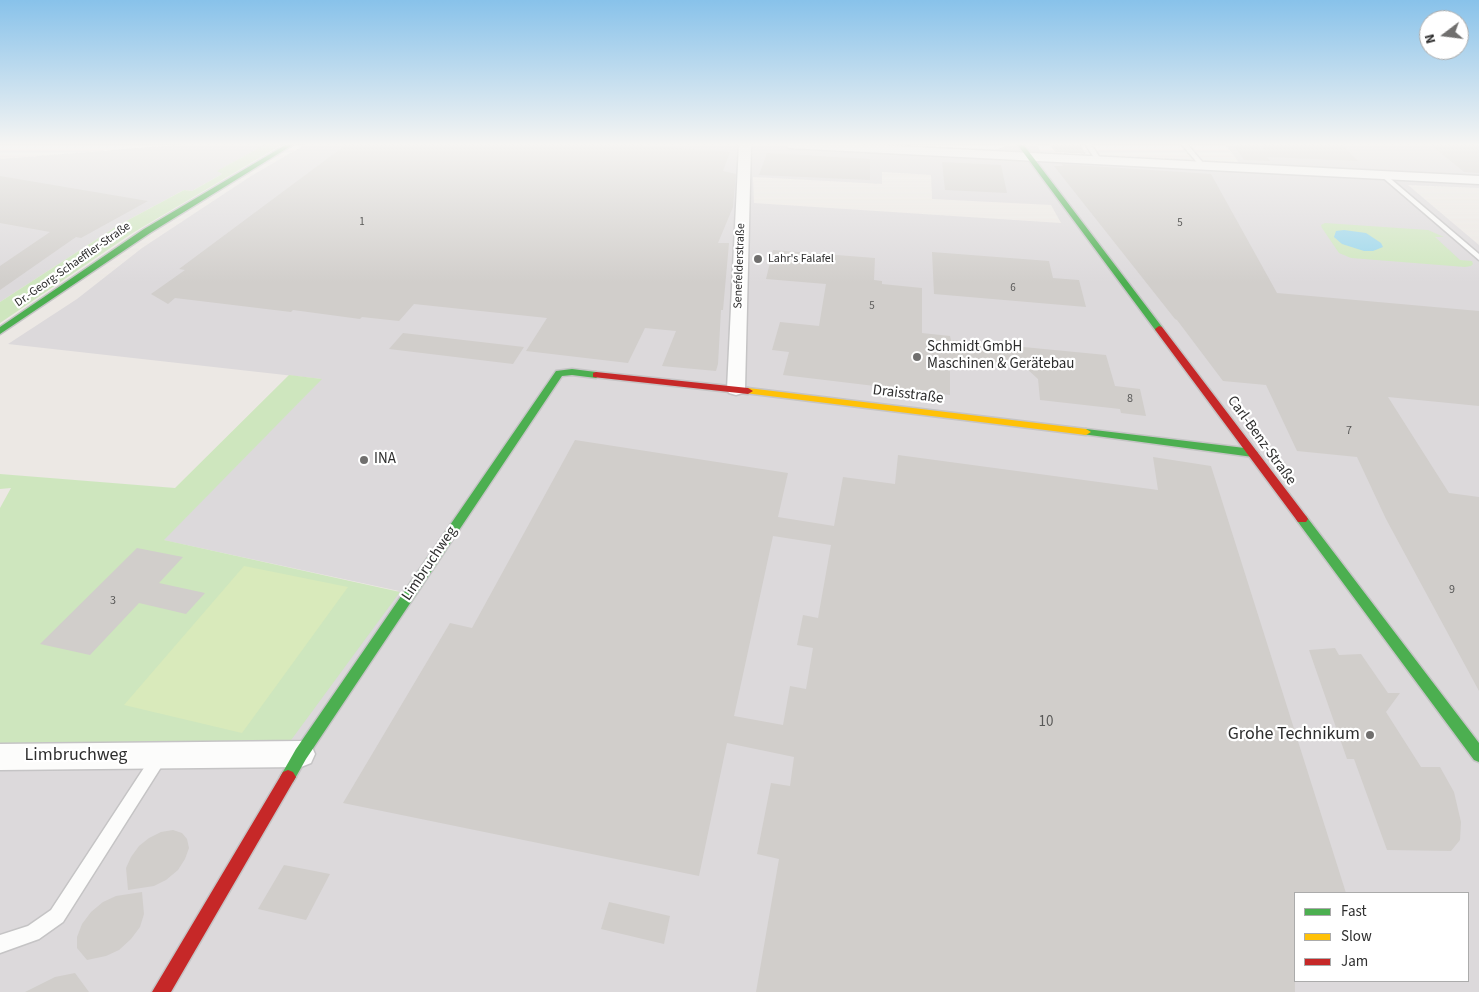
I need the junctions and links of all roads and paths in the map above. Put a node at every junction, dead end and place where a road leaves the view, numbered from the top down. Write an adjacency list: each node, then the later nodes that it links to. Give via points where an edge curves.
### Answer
1 (214, 190): 6 (street, Dr.-Georg-Schaeffler-Straße, via 146,231)
2 (743, 190): 8 (street, Senefelderstraße)
3 (1055, 190): 9 (street, Carl-Benz-Straße)
4 (1401, 190): 5 (lane)
5 (1479, 258)
6 (0, 331)
7 (559, 373): 8 (street, Draisstraße); 10 (street, Limbruchweg)
8 (736, 389): 9 (street, Draisstraße)
9 (1253, 453): 11 (street, Carl-Benz-Straße)
10 (301, 754): 12 (street, Limbruchweg); 15 (street, Limbruchweg)
11 (1479, 755)
12 (160, 756): 13 (street, Limbruchweg); 14 (lane, via 57,916 33,933)
13 (0, 757)
14 (0, 944)
15 (161, 992)

